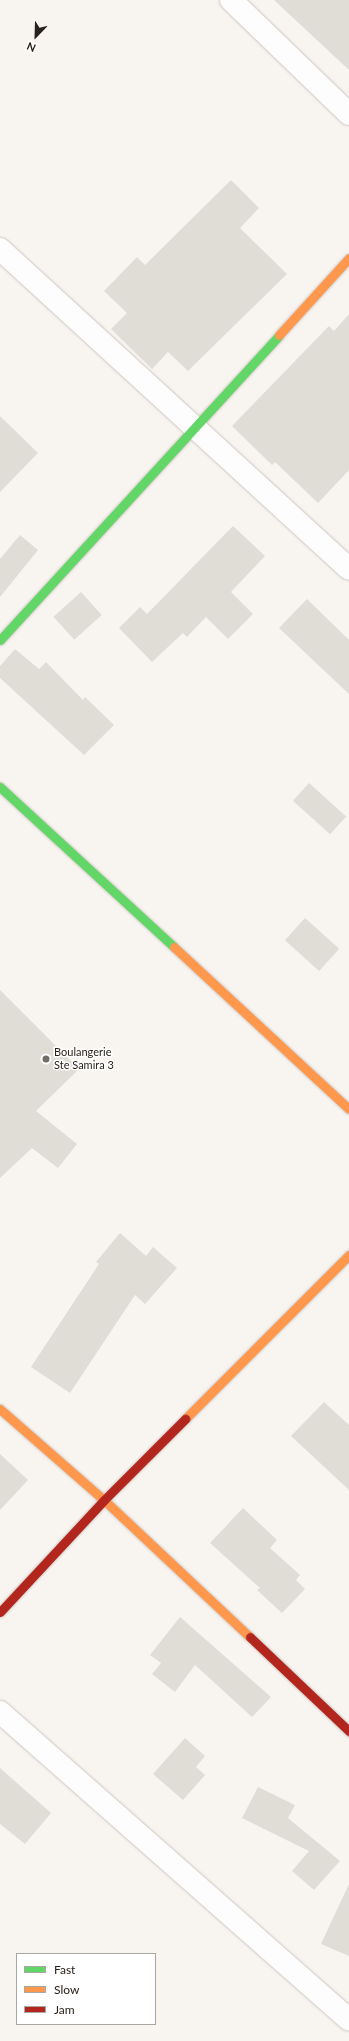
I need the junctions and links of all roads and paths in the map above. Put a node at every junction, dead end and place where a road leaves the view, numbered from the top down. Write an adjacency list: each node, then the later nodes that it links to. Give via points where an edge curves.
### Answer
1 (230, 0): 2 (street)
2 (349, 114)
3 (0, 249): 5 (street)
4 (349, 258): 5 (street)
5 (196, 427): 6 (street); 7 (street)
6 (349, 568)
7 (0, 640)
8 (0, 787): 9 (street)
9 (349, 1109)
10 (349, 1255): 12 (street)
11 (0, 1409): 12 (street)
12 (104, 1500): 13 (street); 15 (street)
13 (0, 1612)
14 (0, 1712): 16 (street)
15 (349, 1730)
16 (349, 2020)

